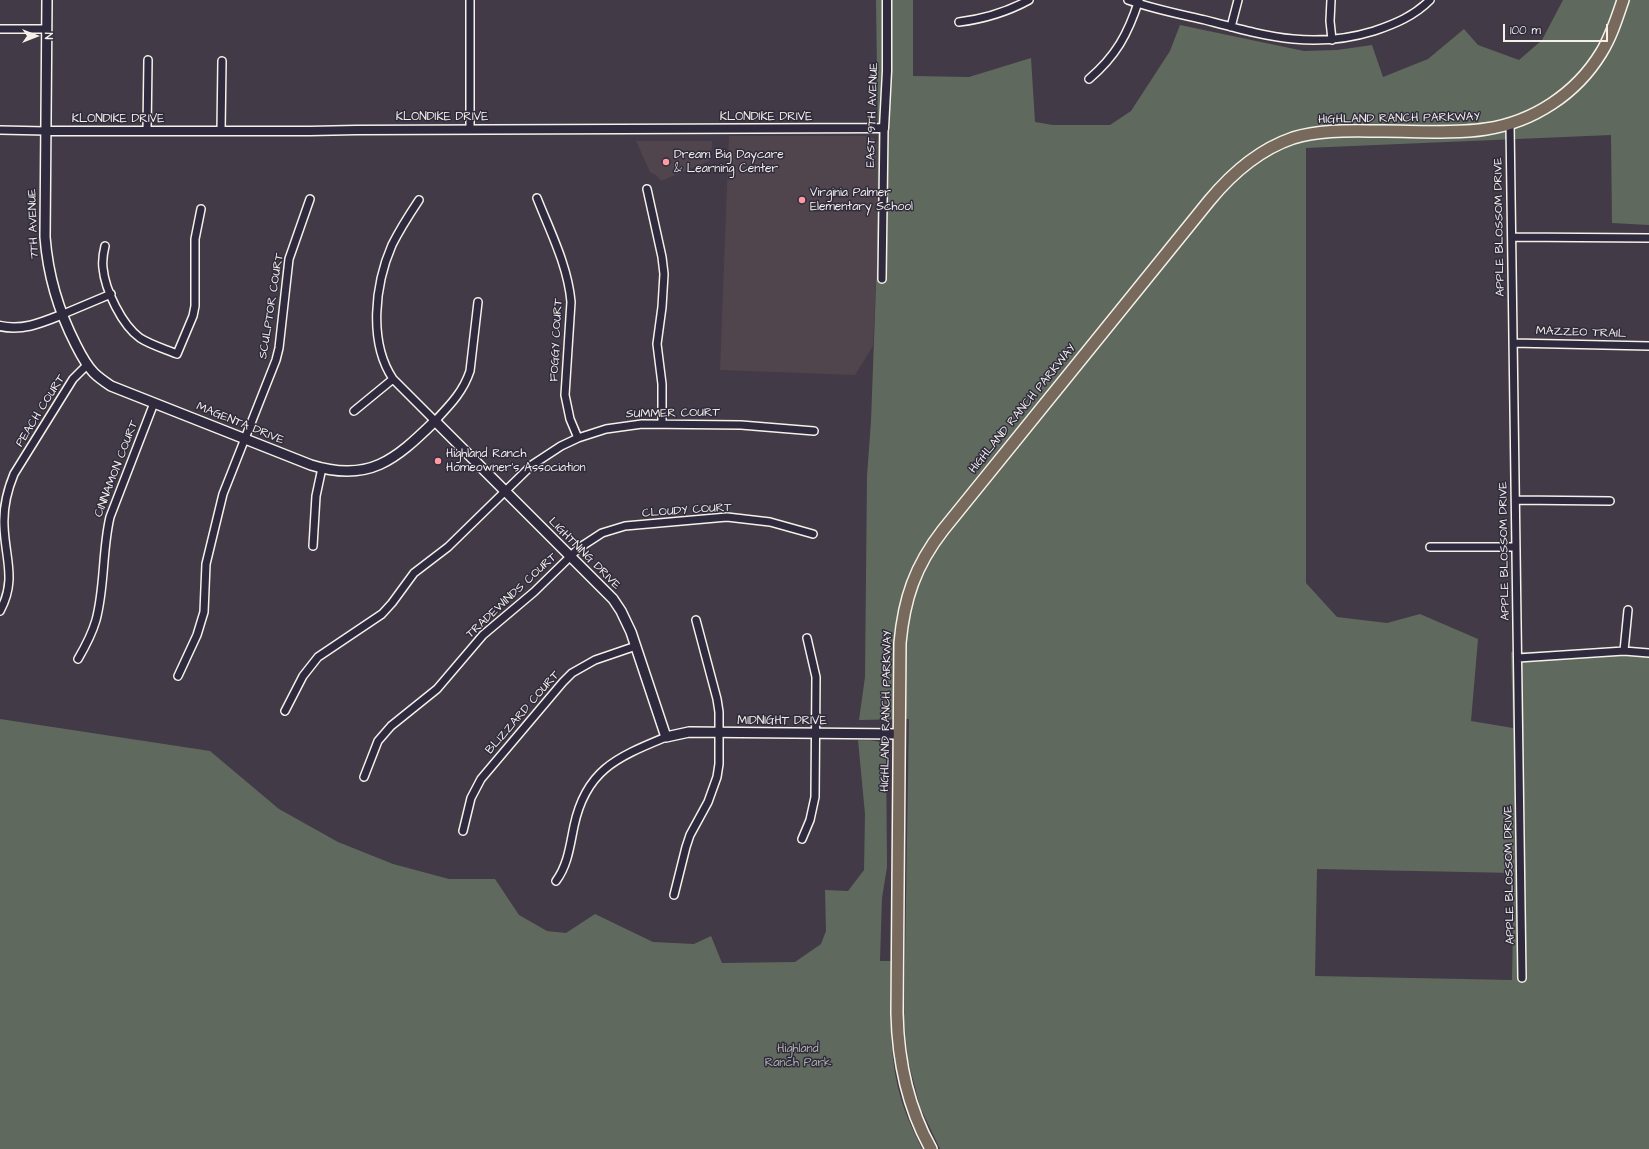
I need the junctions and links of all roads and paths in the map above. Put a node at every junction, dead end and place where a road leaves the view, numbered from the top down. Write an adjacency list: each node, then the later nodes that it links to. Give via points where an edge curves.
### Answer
1 (47, 0): 14 (main road, 7TH AVENUE)
2 (470, 0): 21 (street)
3 (887, 0): 20 (street, EAST 9TH AVENUE)
4 (1029, 0): 11 (street, via 993,15)
5 (1128, 0): 10 (street)
6 (1238, 0): 12 (street)
7 (1331, 0): 15 (street)
8 (1430, 0): 15 (street, via 1416,12 1391,25)
9 (1623, 0): 19 (main road, HIGHLAND RANCH PARKWAY, via 1601,53 1575,86 1554,103)
10 (1138, 2): 12 (street); 18 (street, via 1131,24 1118,49)
11 (959, 22)
12 (1231, 27): 15 (street, via 1275,38)
13 (0, 29): 14 (street)
14 (47, 29): 23 (main road, 7TH AVENUE)
15 (1332, 40)
16 (148, 60): 24 (street)
17 (222, 61): 25 (street)
18 (1089, 79)
19 (1510, 124): 31 (street, APPLE BLOSSOM DRIVE); 72 (main road, HIGHLAND RANCH PARKWAY, via 1474,131 1339,131 1304,135 1262,152 1228,179 927,552 910,588 903,617 899,657)
20 (884, 128): 21 (street, KLONDIKE DRIVE); 34 (street, EAST 9TH AVENUE)
21 (470, 129): 25 (street, KLONDIKE DRIVE)
22 (0, 130): 23 (street, KLONDIKE DRIVE)
23 (46, 130): 24 (street, KLONDIKE DRIVE); 37 (main road, 7TH AVENUE, via 46,251 50,278)
24 (147, 131): 25 (street, KLONDIKE DRIVE)
25 (221, 131)
26 (647, 189): 46 (street, via 664,274 656,344 662,384)
27 (537, 198): 49 (street, FOGGY COURT, via 564,267 570,290 565,395 570,419)
28 (310, 199): 48 (street, SCULPTOR COURT, via 288,260 276,360)
29 (419, 200): 42 (street, via 400,229 392,247 379,297 380,352)
30 (201, 209): 35 (street, via 195,239 195,306 177,354 151,344 133,332 119,314)
31 (1512, 237): 32 (street); 39 (street, APPLE BLOSSOM DRIVE)
32 (1649, 238)
33 (105, 246): 35 (street, via 103,268)
34 (882, 279)
35 (111, 294): 37 (street)
36 (478, 302): 45 (street, via 467,381 455,400)
37 (61, 315): 38 (street, via 25,327); 41 (main road, MAGENTA DRIVE)
38 (0, 326)
39 (1513, 343): 40 (street, MAZZEO TRAIL); 52 (street, APPLE BLOSSOM DRIVE)
40 (1649, 346)
41 (87, 366): 43 (main road, MAGENTA DRIVE, via 111,386); 60 (street, PEACH COURT, via 73,380 9,486 4,526 10,583)
42 (393, 379): 44 (street); 45 (street)
43 (154, 403): 48 (main road, MAGENTA DRIVE); 67 (street, CINNAMON COURT, via 110,517 97,613 91,634)
44 (354, 411)
45 (434, 421): 50 (main road, MAGENTA DRIVE, via 408,447 387,461 348,471); 51 (main road, LIGHTNING DRIVE)
46 (662, 424): 47 (street, SUMMER COURT, via 741,425); 49 (street, SUMMER COURT, via 623,426)
47 (814, 431)
48 (244, 438): 50 (main road, MAGENTA DRIVE); 68 (street, SCULPTOR COURT, via 223,494 208,556 206,598 201,625)
49 (578, 438): 51 (street, SUMMER COURT, via 537,462)
50 (322, 468): 55 (street, via 316,496)
51 (505, 491): 58 (main road, LIGHTNING DRIVE); 69 (street, SUMMER COURT, via 448,547 414,573 382,614 318,657 303,676)
52 (1516, 500): 53 (street); 57 (street, APPLE BLOSSOM DRIVE)
53 (1610, 502)
54 (813, 534): 58 (street, CLOUDY COURT, via 770,522 705,518 625,526 590,540)
55 (313, 546)
56 (1430, 547): 57 (street)
57 (1516, 547): 66 (street, APPLE BLOSSOM DRIVE)
58 (570, 556): 63 (main road, LIGHTNING DRIVE, via 613,599 627,622); 74 (street, TRADEWINDS COURT, via 534,592 483,636 437,689 384,733 374,750)
59 (1628, 610): 64 (street)
60 (0, 611)
61 (696, 620): 70 (street, via 717,699)
62 (807, 638): 71 (street, via 816,677)
63 (636, 646): 73 (main road, LIGHTNING DRIVE); 75 (street, BLIZZARD COURT, via 595,660 572,673 563,682 481,779 472,798)
64 (1624, 651): 65 (street); 66 (street)
65 (1649, 653)
66 (1518, 658): 79 (street, APPLE BLOSSOM DRIVE)
67 (78, 659)
68 (178, 676)
69 (285, 711)
70 (719, 732): 71 (main road, MIDNIGHT DRIVE); 73 (main road, MIDNIGHT DRIVE, via 690,732); 78 (street, via 717,777 708,802 690,836)
71 (816, 733): 72 (main road, MIDNIGHT DRIVE); 76 (street, via 815,797 810,820)
72 (899, 734): 80 (main road, HIGHLAND RANCH PARKWAY, via 898,1047 907,1093)
73 (666, 737): 77 (street, via 627,753 596,777 578,809 568,858)
74 (364, 777)
75 (463, 831)
76 (802, 839)
77 (556, 881)
78 (674, 895)
79 (1522, 978)
80 (930, 1149)

